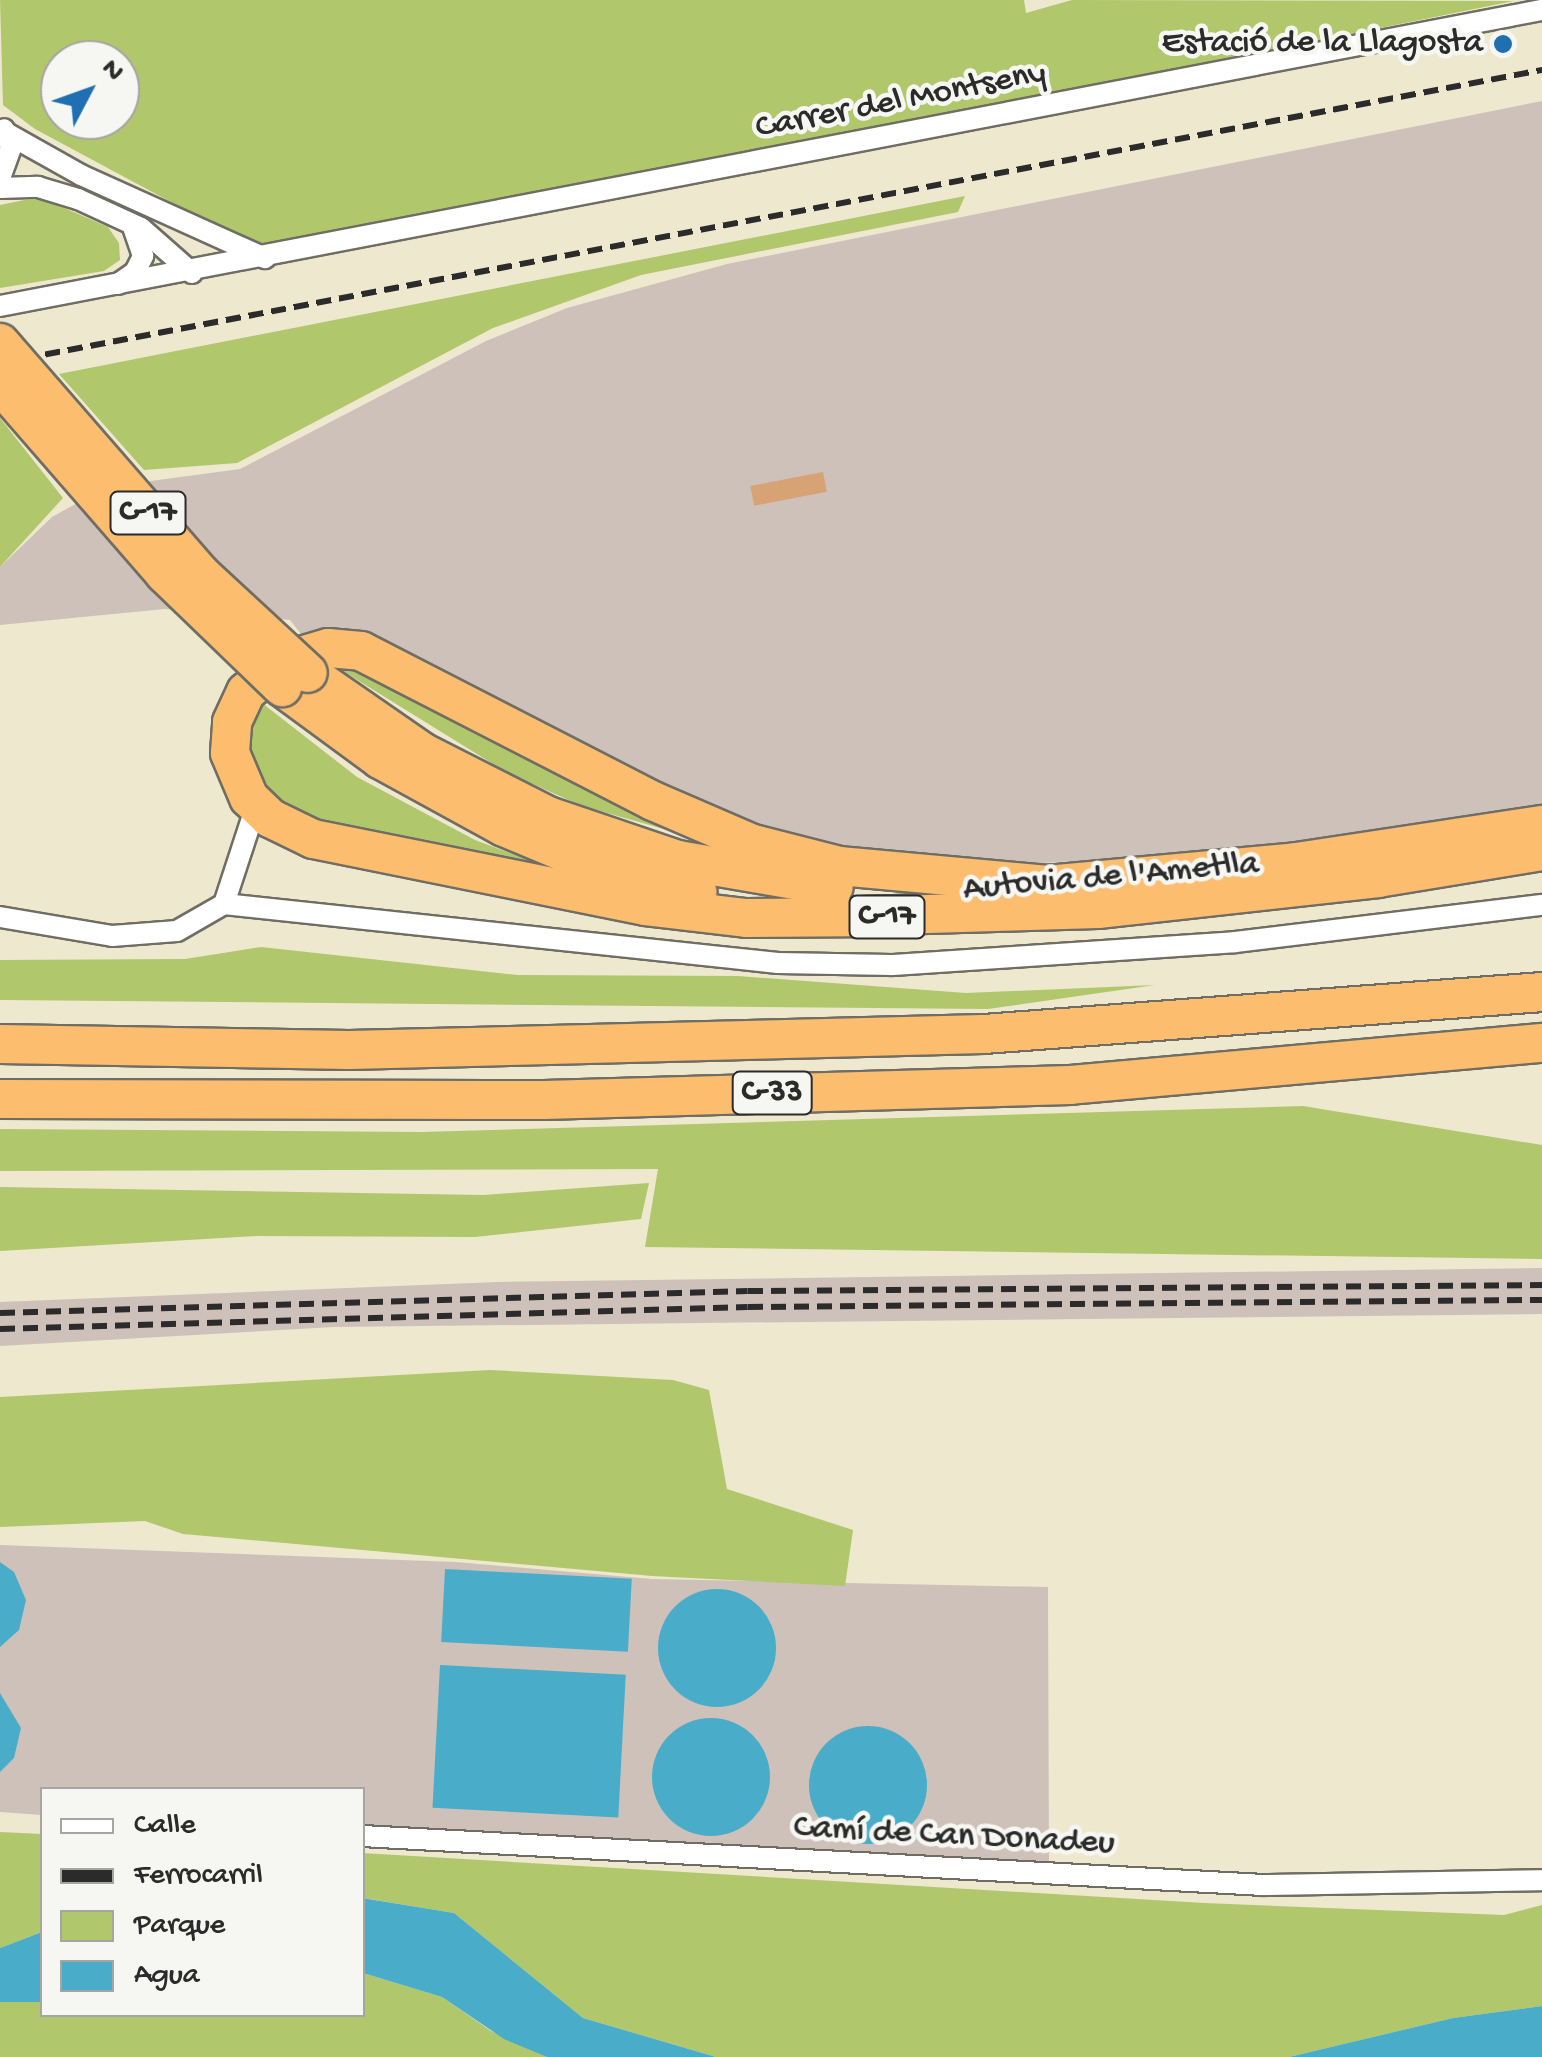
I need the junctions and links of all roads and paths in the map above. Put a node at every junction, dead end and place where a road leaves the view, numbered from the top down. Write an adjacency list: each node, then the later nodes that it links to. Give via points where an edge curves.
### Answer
1 (1538, 7): 7 (street, Carrer del Montseny)
2 (4, 129): 3 (street, via 10,159); 5 (street)
3 (0, 178)
4 (0, 188): 6 (street, via 56,190)
5 (174, 219): 7 (street); 8 (street, via 202,249)
6 (128, 222): 8 (street); 9 (street, via 142,240 142,256 136,272)
7 (272, 259): 8 (street, Carrer del Montseny)
8 (194, 272): 9 (street, Carrer del Montseny)
9 (116, 286): 10 (street, Carrer del Montseny)
10 (0, 306)
11 (0, 343): 13 (highway, C-17, bridge)
12 (0, 384): 13 (highway, C-17, bridge, via 176,586)
13 (295, 680): 17 (highway, Autovia de l'Ametlla / C-17, via 484,786 594,834 678,860 833,887); 21 (highway, C-17, via 441,795 569,854 707,895)
14 (256, 806): 17 (highway, via 230,753 237,707 258,679 284,661 344,648 382,658 654,801 753,844 856,868); 18 (street); 21 (highway, via 288,830 336,846 646,906 746,918)
15 (1542, 825): 17 (highway, Autovia de l'Ametlla / C-17, via 1280,864)
16 (1542, 851): 21 (highway, C-17, via 1135,906)
17 (1048, 885)
18 (224, 904): 19 (street, via 778,962 892,965 1235,942); 20 (street, via 177,931 155,935 112,936)
19 (1542, 905)
20 (0, 917)
21 (882, 917)
22 (1542, 992): 24 (highway, C-33, via 1253,1019 984,1034 349,1050)
23 (1542, 1043): 25 (highway, C-33, via 1050,1085 544,1100)
24 (0, 1044)
25 (0, 1099)
26 (365, 1836): 27 (street, Camí de Can Donadeu, via 1264,1885)
27 (1542, 1880)

